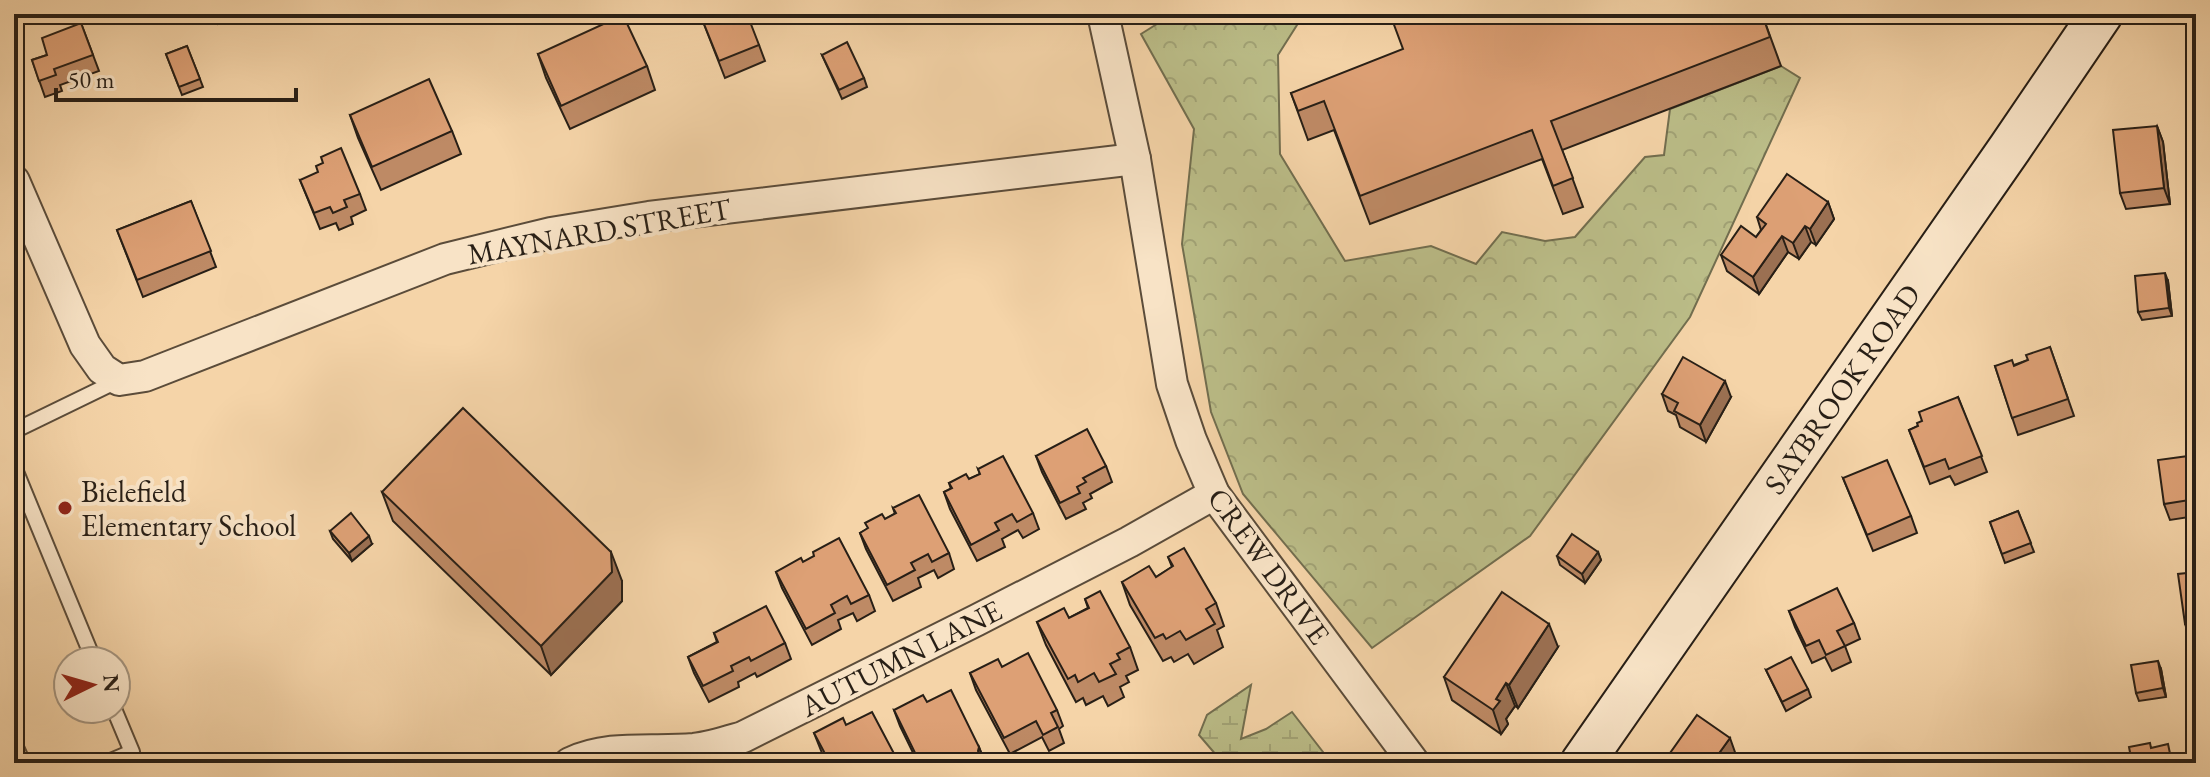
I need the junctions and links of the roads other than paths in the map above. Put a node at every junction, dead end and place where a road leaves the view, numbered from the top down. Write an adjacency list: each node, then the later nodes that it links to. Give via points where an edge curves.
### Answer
1 (1103, 14): 3 (street, CREW DRIVE)
2 (2101, 14): 16 (main road, SAYBROOK ROAD)
3 (1135, 159): 5 (street, MAYNARD STREET, via 551,233 445,259 145,376); 8 (street, CREW DRIVE, via 1172,384)
4 (14, 181): 5 (street, via 85,345 102,369)
5 (119, 380): 6 (lane)
6 (14, 431)
7 (14, 467): 9 (lane)
8 (1214, 494): 14 (street, AUTUMN LANE, via 743,737 693,749 606,752); 15 (street, CREW DRIVE)
9 (87, 645)
10 (121, 725): 13 (lane, via 132,752)
11 (14, 743): 12 (lane)
12 (23, 763)
13 (106, 763)
14 (570, 763)
15 (1414, 763)
16 (1582, 763)

